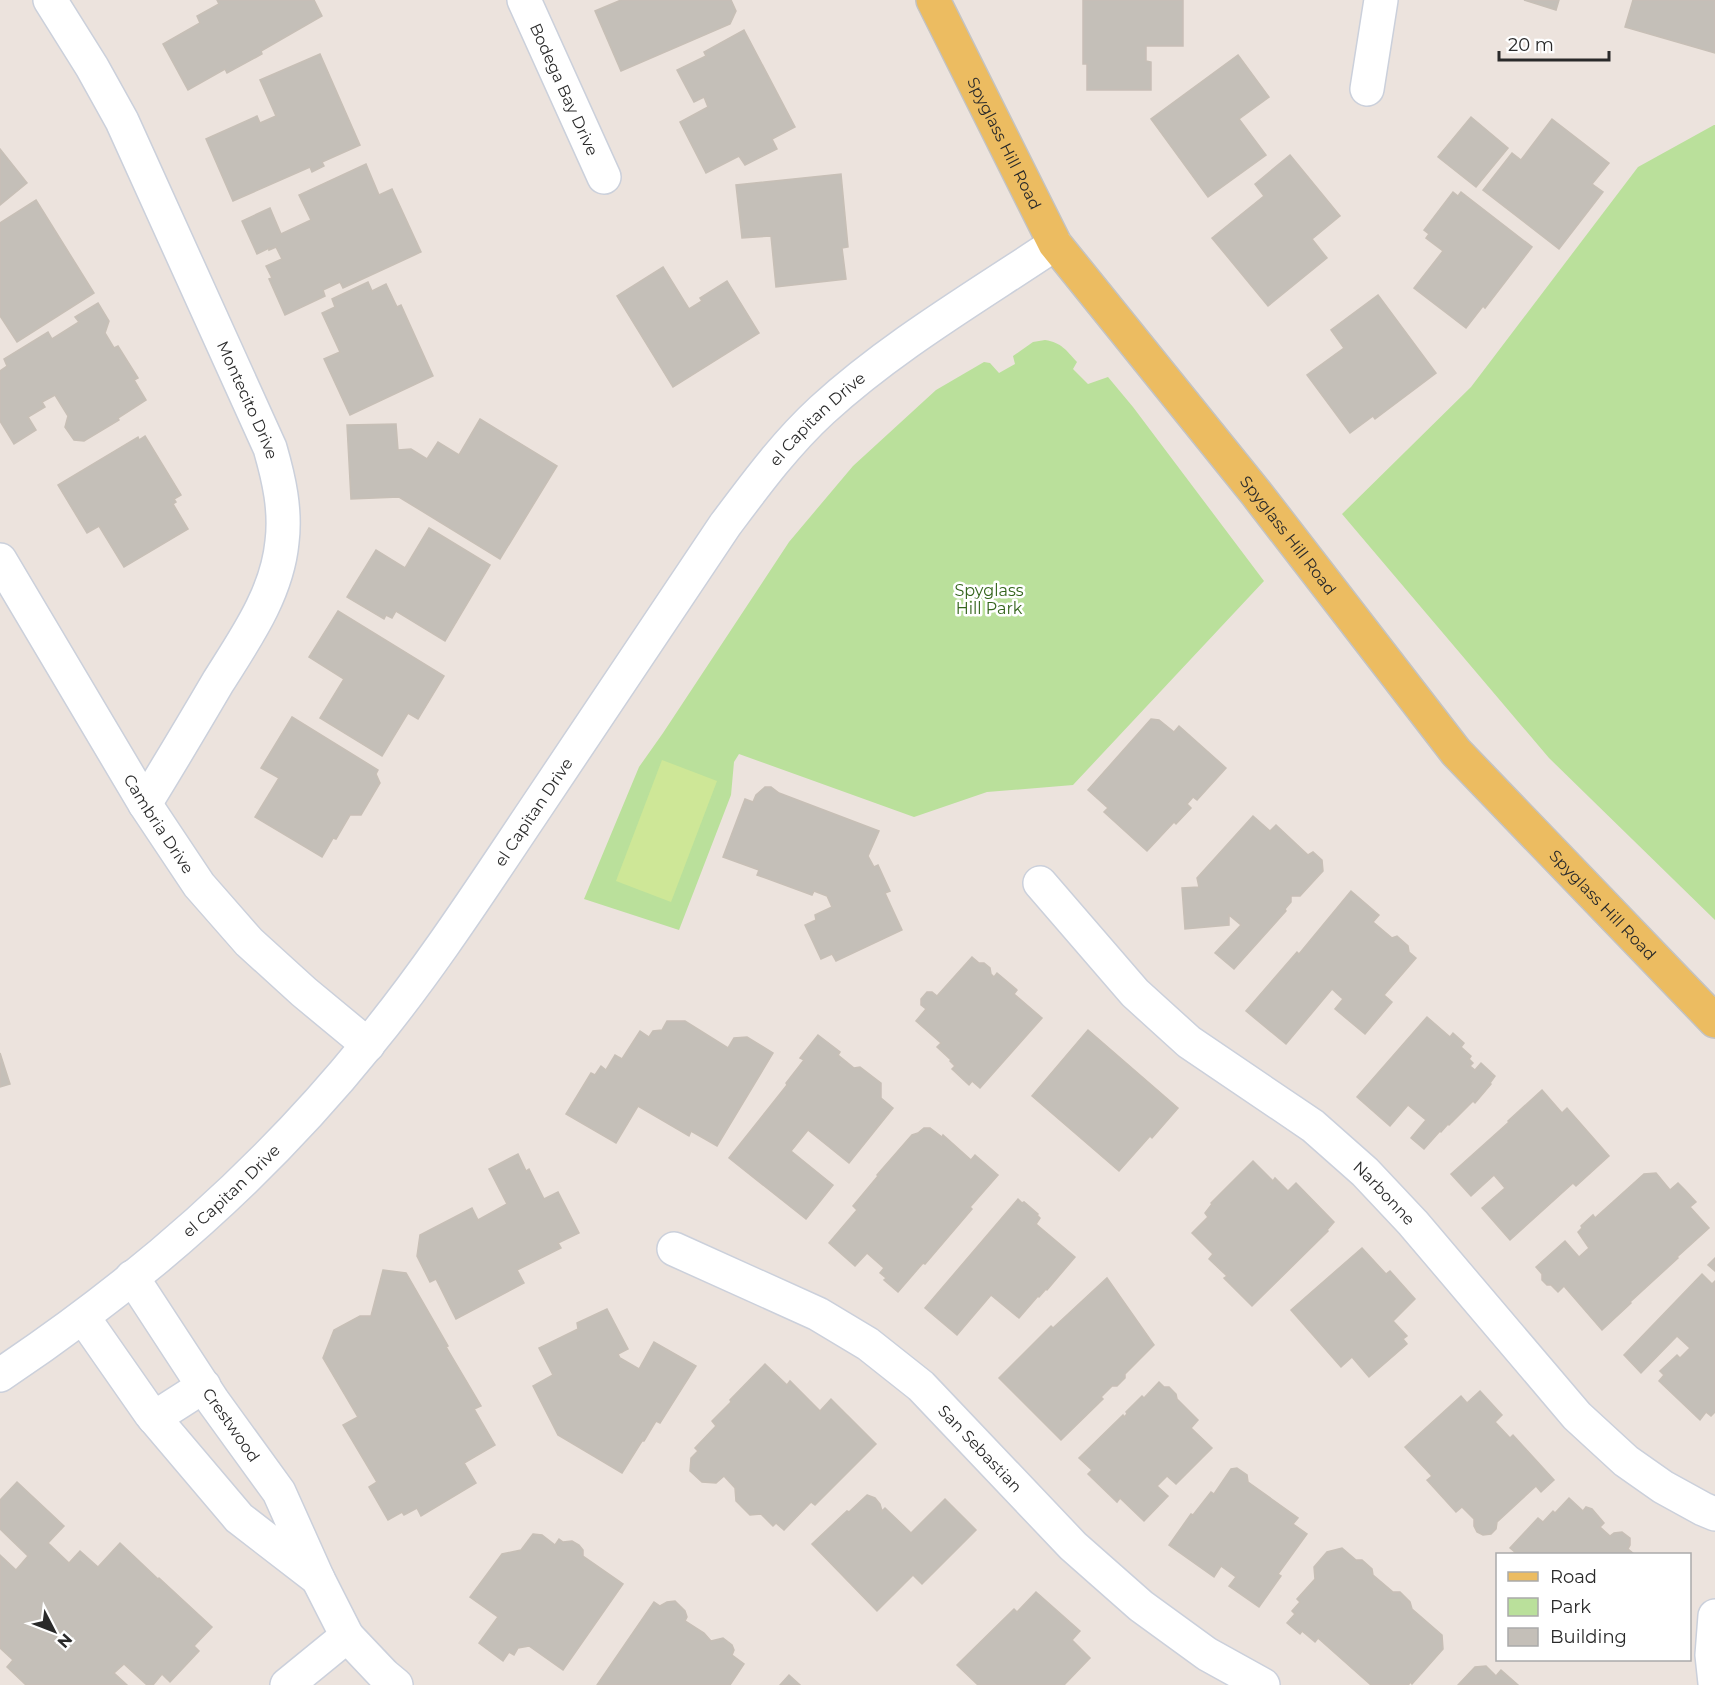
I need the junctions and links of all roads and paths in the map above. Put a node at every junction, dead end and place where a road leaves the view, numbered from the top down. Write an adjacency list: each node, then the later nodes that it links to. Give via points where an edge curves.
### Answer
1 (50, 0): 9 (street, Montecito Drive, via 126,132 270,448 283,510 282,542 273,584 255,623)
2 (524, 0): 6 (street, Bodega Bay Drive)
3 (933, 0): 7 (main road, Spyglass Hill Road)
4 (1381, 0): 5 (street)
5 (1367, 89)
6 (604, 177)
7 (1055, 244): 11 (main road, Spyglass Hill Road, via 1256,493 1456,752); 12 (street, el Capitan Drive, via 879,361 820,412 770,466 718,535 464,916)
8 (0, 560): 9 (street, Cambria Drive)
9 (145, 804): 12 (street, Cambria Drive, via 200,885 249,942)
10 (1040, 883): 21 (street, Narbonne, via 1135,993 1189,1042 1313,1126 1365,1172 1577,1416 1626,1461 1663,1487)
11 (1715, 1021)
12 (368, 1045): 14 (street, el Capitan Drive, via 250,1174 186,1234)
13 (674, 1249): 28 (street, San Sebastian, via 818,1314 868,1344 921,1386 1072,1545 1141,1606 1207,1654)
14 (132, 1277): 15 (street, el Capitan Drive); 17 (street, Crestwood)
15 (83, 1317): 16 (street, el Capitan Drive); 18 (street, Crestwood)
16 (0, 1375)
17 (204, 1386): 18 (street); 19 (street, Crestwood)
18 (154, 1418): 20 (street, Crestwood)
19 (260, 1465): 20 (street); 22 (street, Crestwood, via 279,1492)
20 (217, 1492): 22 (street, Crestwood, via 239,1518)
21 (1715, 1514)
22 (318, 1579): 24 (street, Crestwood)
23 (1715, 1616): 25 (street)
24 (347, 1636): 26 (street); 27 (street, Crestwood)
25 (1715, 1683)
26 (287, 1685)
27 (396, 1685)
28 (1263, 1685)

